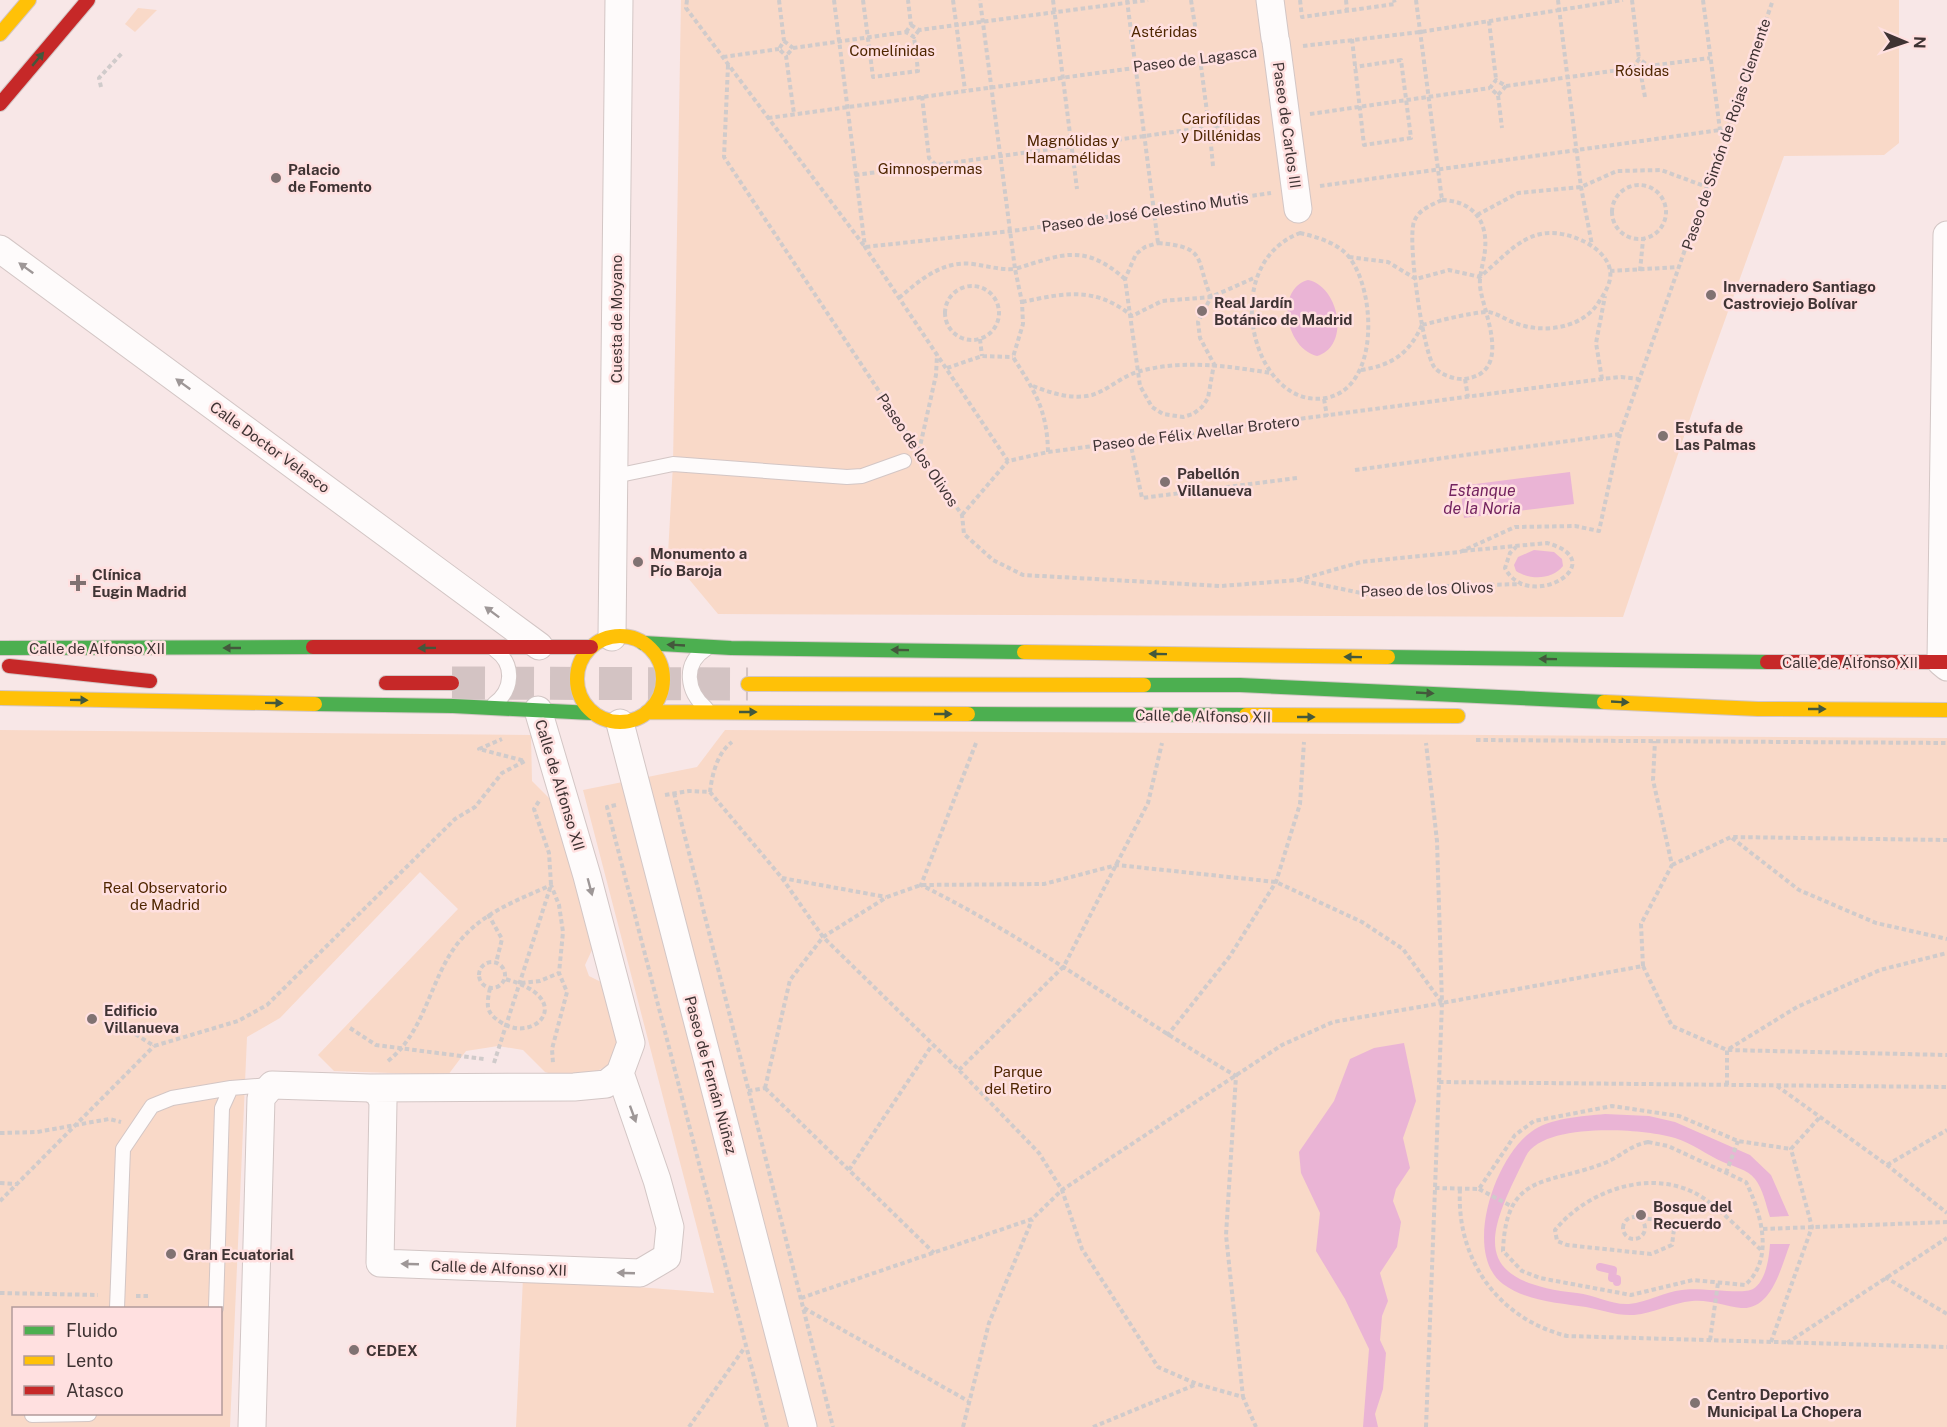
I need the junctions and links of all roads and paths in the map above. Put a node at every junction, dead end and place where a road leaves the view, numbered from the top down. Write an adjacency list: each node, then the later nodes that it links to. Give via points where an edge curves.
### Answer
1 (29, 0): 36 (main road)
2 (88, 0): 70 (main road, one-way to 2)
3 (619, 0): 146 (street, Cuesta de Moyano)
4 (687, 0): 46 (path, via 686,8)
5 (779, 0): 40 (path)
6 (834, 0): 41 (path)
7 (863, 0): 38 (path)
8 (908, 0): 30 (path)
9 (953, 0): 31 (path)
10 (980, 0): 29 (path)
11 (1053, 0): 27 (path)
12 (1148, 0): 24 (path)
13 (1191, 0): 34 (path)
14 (1270, 0): 42 (street, Paseo de Carlos III)
15 (1300, 0): 26 (path, via 1302,17)
16 (1346, 0): 26 (path)
17 (1394, 0): 26 (path, via 1395,4)
18 (1416, 0): 35 (path)
19 (1558, 0): 25 (path)
20 (1623, 0): 25 (path, Paseo de Lagasca)
21 (1632, 0): 50 (path)
22 (1703, 0): 49 (path)
23 (1773, 0): 81 (path, Paseo de Simón de Rojas Clemente)
24 (1127, 2): 27 (path); 53 (path)
25 (1559, 9): 28 (path, Paseo de Lagasca); 58 (path)
26 (1347, 10)
27 (1055, 13): 29 (path); 57 (path)
28 (1489, 21): 35 (path, Paseo de Lagasca); 59 (path)
29 (983, 22): 31 (path); 62 (path)
30 (911, 25): 32 (path); 33 (path)
31 (957, 25): 32 (path); 64 (path)
32 (919, 30): 37 (path)
33 (906, 32): 37 (path); 38 (path)
34 (1196, 32)
35 (1420, 32): 39 (path, Paseo de Lagasca); 67 (path)
36 (0, 34)
37 (914, 37): 38 (path, via 918,71 873,78)
38 (867, 38): 41 (path)
39 (1352, 39): 42 (path, Paseo de Lagasca); 54 (path)
40 (784, 41): 43 (path); 44 (path)
41 (839, 41): 43 (path); 72 (path)
42 (1276, 43): 48 (path, Paseo de Lagasca); 74 (street, Paseo de Carlos III)
43 (793, 48): 47 (path)
44 (779, 49): 46 (path); 47 (path)
45 (123, 52): 61 (path, via 99,78)
46 (723, 57): 51 (path)
47 (786, 57): 73 (path)
48 (1200, 58): 53 (path, Paseo de Lagasca); 76 (path)
49 (1710, 58): 52 (path); 80 (path)
50 (1640, 59): 52 (path); 55 (path)
51 (728, 64): 75 (path); 141 (path, Paseo de los Olivos, via 724,157)
52 (1649, 66): 56 (path)
53 (1136, 67): 57 (path, Paseo de Lagasca); 83 (path)
54 (1355, 67): 69 (path, via 1401,60); 71 (path)
55 (1633, 68): 56 (path); 58 (path)
56 (1641, 75): 68 (path)
57 (1063, 77): 62 (path, Paseo de Lagasca); 84 (path)
58 (1569, 77): 60 (path); 85 (path)
59 (1496, 80): 60 (path); 63 (path)
60 (1506, 86): 65 (path)
61 (101, 87)
62 (992, 87): 64 (path, Paseo de Lagasca); 86 (path)
63 (1491, 88): 65 (path); 67 (path)
64 (965, 90): 66 (path, Paseo de Lagasca)
65 (1498, 95): 79 (path)
66 (922, 96): 72 (path, Paseo de Lagasca); 87 (path)
67 (1427, 97): 69 (path); 91 (path)
68 (1645, 97)
69 (1406, 100): 71 (path); 71 (path, via 1411,138 1364,145)
70 (0, 104)
71 (1362, 106): 74 (path)
72 (847, 107): 73 (path, Paseo de Lagasca); 92 (path)
73 (794, 114): 75 (path, Paseo de Lagasca)
74 (1286, 117): 77 (path); 96 (street, Paseo de Carlos III)
75 (768, 118): 105 (path)
76 (1208, 120): 77 (path); 78 (path)
77 (1216, 126): 82 (path)
78 (1202, 128): 82 (path); 83 (path)
79 (1502, 128)
80 (1719, 130): 81 (path); 85 (path, Paseo de José Celestino Mutis)
81 (1727, 132): 94 (path, Paseo de Simón de Rojas Clemente)
82 (1210, 134): 90 (path)
83 (1145, 136): 84 (path); 98 (path)
84 (1072, 148): 86 (path); 95 (path)
85 (1579, 149): 91 (path, Paseo de José Celestino Mutis); 93 (path)
86 (1002, 156): 88 (path); 100 (path)
87 (929, 158): 88 (path); 89 (path)
88 (936, 165): 89 (path, via 930,172)
89 (923, 166): 92 (path)
90 (1213, 166)
91 (1438, 170): 96 (path, Paseo de José Celestino Mutis); 97 (path)
92 (855, 175): 105 (path)
93 (1581, 187): 94 (path, via 1617,171 1638,169 1661,170); 99 (path, via 1518,193); 104 (path)
94 (1707, 187): 108 (path, Paseo de Simón de Rojas Clemente)
95 (1077, 189)
96 (1297, 199): 98 (path, Paseo de José Celestino Mutis)
97 (1442, 200): 99 (path, via 1467,205); 115 (path, via 1414,220 1410,245)
98 (1155, 210): 100 (path, Paseo de José Celestino Mutis); 103 (path)
99 (1478, 215): 112 (path, via 1485,250)
100 (1012, 231): 105 (path, Paseo de José Celestino Mutis); 109 (path)
101 (1947, 235): 160 (street)
102 (1643, 240): 102 (path, via 1660,230 1666,212 1659,194 1644,185 1634,185 1614,201 1612,219 1624,235); 111 (path)
103 (1158, 243): 114 (path, via 1145,246 1136,254); 117 (path, via 1184,245 1201,258)
104 (1592, 245): 110 (path); 112 (path, via 1559,234 1536,235 1510,248)
105 (865, 247): 118 (path)
106 (0, 249): 155 (street, Calle Doctor Velasco, one-way to 106)
107 (1349, 256): 113 (path, via 1319,238 1300,233 1271,251); 115 (path, via 1388,262); 129 (path, via 1368,311)
108 (1679, 267): 111 (path, Paseo de Simón de Rojas Clemente); 134 (path, Paseo de Simón de Rojas Clemente)
109 (1015, 269): 114 (path, via 1080,253 1104,261); 118 (path, via 994,270 974,264 950,266 922,278); 119 (path)
110 (1610, 271): 111 (path, Paseo de Simón de Rojas Clemente); 116 (path)
111 (1640, 271)
112 (1480, 277): 115 (path, via 1449,270); 120 (path)
113 (1255, 278): 117 (path); 131 (path, via 1256,342)
114 (1125, 279): 121 (path)
115 (1416, 279): 122 (path)
116 (1605, 292): 120 (path, via 1587,315 1560,327 1529,327); 133 (path, via 1596,343)
117 (1211, 297): 121 (path, via 1162,301); 127 (path, via 1198,322 1200,338)
118 (899, 298): 124 (path)
119 (1022, 302): 121 (path, via 1088,294 1117,304); 126 (path, via 1023,324)
120 (1488, 311): 122 (path); 132 (path, via 1492,333 1490,358 1484,369)
121 (1132, 316): 130 (path)
122 (1422, 324): 129 (path, via 1406,353); 132 (path, via 1427,354 1436,370)
123 (980, 339): 123 (path, via 998,321 997,302 985,289 967,286 947,302 945,319 957,335 966,340); 125 (path)
124 (937, 354): 128 (path); 141 (path)
125 (982, 356): 126 (path); 128 (path)
126 (1013, 357): 135 (path)
127 (1214, 364): 130 (path); 130 (path, via 1212,387 1202,407 1183,417 1163,414 1152,407); 131 (path)
128 (947, 368): 144 (path)
129 (1361, 370): 137 (path, via 1342,393)
130 (1137, 372): 135 (path, via 1091,395 1068,396)
131 (1271, 373): 137 (path, via 1284,387 1308,398)
132 (1465, 379): 136 (path)
133 (1602, 379): 134 (path, Paseo de Félix Avellar Brotero); 136 (path, Paseo de Félix Avellar Brotero)
134 (1639, 380): 139 (path, Paseo de Simón de Rojas Clemente)
135 (1033, 386): 142 (path, via 1047,432)
136 (1468, 397): 138 (path, Paseo de Félix Avellar Brotero)
137 (1324, 399): 138 (path)
138 (1327, 416): 140 (path, Paseo de Félix Avellar Brotero)
139 (1620, 434): 145 (path); 150 (path, Paseo de los Olivos, via 1599,531 1575,526 1515,527)
140 (1130, 441): 142 (path, Paseo de Félix Avellar Brotero); 147 (path, via 1142,498)
141 (919, 452): 148 (path, Paseo de los Olivos)
142 (1048, 452): 144 (path, Paseo de Félix Avellar Brotero)
143 (904, 461): 146 (lane, via 862,476 847,477 673,464)
144 (1008, 461): 148 (path)
145 (1355, 470)
146 (615, 476): 153 (street, Cuesta de Moyano)
147 (1297, 478)
148 (962, 515): 151 (path, Paseo de los Olivos, via 964,534 993,560 1023,575 1221,586)
149 (1516, 547): 150 (path, Paseo de los Olivos); 152 (path, Paseo de los Olivos, via 1505,568 1510,577); 152 (path, Paseo de los Olivos, via 1547,543 1559,546 1572,561 1567,578 1545,585)
150 (1460, 552): 151 (path, Paseo de los Olivos, via 1361,562)
151 (1298, 580): 152 (path, Paseo de los Olivos, via 1366,594)
152 (1522, 584)
153 (601, 642): 154 (main road, Calle de Alfonso XII, via 629,637); 155 (main road, Calle de Alfonso XII); 175 (main road, via 582,659 577,681 581,699)
154 (643, 643): 157 (main road, Calle de Alfonso XII, one-way to 154); 174 (main road, via 658,661 663,679 659,697)
155 (539, 646): 156 (main road, Calle de Alfonso XII)
156 (490, 647): 158 (main road, Calle de Alfonso XII, one-way to 158); 170 (lane, via 506,661 510,677 504,695)
157 (710, 647): 159 (main road, Calle de Alfonso XII, one-way to 157); 176 (lane, via 698,654 690,667 690,690)
158 (0, 648)
159 (1753, 662): 160 (main road, Calle de Alfonso XII); 162 (main road, Calle de Alfonso XII)
160 (1945, 664)
161 (0, 665): 168 (main road, Calle de Alfonso XII, via 156,681)
162 (1515, 673)
163 (1395, 678): 167 (main road, Calle de Alfonso XII)
164 (371, 682): 165 (main road)
165 (452, 683)
166 (748, 684): 167 (main road, Calle de Alfonso XII)
167 (1240, 685): 171 (main road, Calle de Alfonso XII, one-way to 171)
168 (0, 691)
169 (0, 698): 170 (main road, Calle de Alfonso XII, one-way to 170)
170 (490, 707): 172 (main road, Calle de Alfonso XII)
171 (1758, 709): 173 (main road, Calle de Alfonso XII, one-way to 173); 177 (main road, Calle de Alfonso XII)
172 (538, 710): 175 (main road, Calle de Alfonso XII); 186 (street, Calle de Alfonso XII)
173 (1947, 710)
174 (647, 712): 176 (main road, Calle de Alfonso XII); 179 (main road, Calle de Alfonso XII)
175 (592, 713): 179 (main road, Calle de Alfonso XII)
176 (712, 713): 178 (main road, Calle de Alfonso XII, one-way to 178)
177 (1576, 715)
178 (1469, 716)
179 (620, 723): 188 (street, Paseo de Fernán Núñez)
180 (978, 736): 196 (path)
181 (504, 738): 215 (path, via 479,749 525,761 502,772 475,807 454,819 267,1005 238,1021)
182 (1304, 738): 194 (path, via 1300,804)
183 (1162, 739): 191 (path, via 1148,803)
184 (1425, 739): 209 (path, via 1437,841)
185 (1655, 741): 192 (path, via 1653,780)
186 (553, 764): 195 (path, via 534,809 549,853); 221 (street, Calle de Alfonso XII, one-way to 221, via 632,1043)
187 (674, 793): 188 (path); 193 (path, via 710,792); 263 (path)
188 (640, 800): 271 (path, via 607,807); 279 (street, Paseo de Fernán Núñez)
189 (1731, 837): 190 (path); 192 (path); 200 (path, via 1799,890 1876,923)
190 (1947, 840)
191 (1117, 865): 194 (path); 196 (path, via 1044,884); 203 (path)
192 (1672, 865): 204 (path, via 1641,924)
193 (782, 878): 197 (path); 199 (path)
194 (1276, 882): 209 (path, via 1362,921 1403,949); 213 (path, via 1230,956)
195 (550, 885): 198 (path); 205 (path, via 559,905 563,932); 207 (path)
196 (921, 885): 197 (path); 203 (path)
197 (887, 897): 199 (path)
198 (488, 914): 202 (path, via 502,939); 216 (path, via 457,944)
199 (823, 937): 214 (path); 240 (path, via 790,980 765,1088)
200 (1947, 939)
201 (1947, 953): 217 (path, via 1880,970 1797,1007)
202 (496, 963): 206 (path, via 504,970); 208 (path, via 484,965 479,975 480,981)
203 (1064, 966): 213 (path); 220 (path)
204 (1643, 966): 209 (path); 217 (path, via 1672,1026)
205 (559, 973): 207 (path); 228 (path, via 567,992 552,1050)
206 (505, 979): 207 (path); 208 (path, via 500,986)
207 (521, 983): 210 (path); 210 (path, via 545,1002 545,1010 531,1027)
208 (490, 988): 210 (path, via 487,1011)
209 (1442, 1003): 222 (path, via 1333,1022 1282,1045); 223 (path)
210 (507, 1026): 219 (path)
211 (350, 1028): 216 (path, via 376,1045)
212 (129, 1030): 215 (path)
213 (1167, 1036): 222 (path)
214 (932, 1045): 220 (path); 240 (path)
215 (154, 1046): 233 (path)
216 (402, 1050): 219 (path); 231 (path, via 380,1067)
217 (1727, 1050): 218 (path); 225 (path)
218 (1947, 1055)
219 (495, 1060): 227 (path)
220 (959, 1070): 247 (path, via 1038,1153)
221 (620, 1073): 228 (street, via 606,1084); 231 (street, Calle de Alfonso XII, one-way to 231, via 670,1227 667,1257 640,1273 380,1263 383,1102 379,1093)
222 (1236, 1076): 247 (path); 274 (path, via 1226,1235)
223 (1439, 1082): 225 (path); 244 (path)
224 (273, 1085): 230 (lane); 231 (street); 276 (street, via 261,1098)
225 (1727, 1085): 226 (path)
226 (1776, 1085): 229 (path); 232 (path)
227 (491, 1087): 228 (street); 231 (street)
228 (557, 1087)
229 (1947, 1087)
230 (231, 1088): 234 (lane, via 172,1098 152,1106); 265 (lane, via 222,1108)
231 (370, 1088)
232 (1820, 1117): 238 (path); 239 (path)
233 (76, 1125): 234 (path, via 109,1119); 236 (path); 243 (path)
234 (139, 1126): 264 (lane, via 123,1149)
235 (1947, 1130): 239 (path)
236 (0, 1133)
237 (1738, 1141): 238 (path); 241 (path); 246 (path, via 1658,1111 1612,1106 1582,1110 1533,1121 1515,1135)
238 (1791, 1149): 254 (path)
239 (1887, 1165): 250 (path)
240 (849, 1170): 258 (path)
241 (1726, 1173): 249 (path, via 1668,1146 1648,1142 1632,1145 1608,1161 1537,1182); 255 (path, via 1746,1182 1758,1206)
242 (0, 1183): 243 (path)
243 (18, 1184): 248 (path)
244 (1434, 1188): 245 (path); 284 (path)
245 (1460, 1189): 246 (path); 268 (path, via 1462,1235 1469,1256 1493,1291 1530,1321 1568,1336)
246 (1479, 1189): 249 (path)
247 (1062, 1190): 252 (path); 273 (path, via 1082,1249 1158,1367)
248 (0, 1201)
249 (1511, 1206): 260 (path, via 1503,1251 1522,1271 1540,1278 1631,1295 1694,1280)
250 (1947, 1212)
251 (1640, 1218): 251 (path, via 1629,1217 1624,1222 1627,1237 1634,1239 1643,1234 1645,1224); 257 (path, via 1659,1220 1674,1228 1672,1245 1651,1254 1557,1241 1555,1230 1576,1211 1612,1190 1648,1182 1696,1194)
252 (1032, 1219): 258 (path); 275 (path, via 989,1323)
253 (1947, 1222): 254 (path)
254 (1812, 1227): 255 (path); 269 (path)
255 (1763, 1229): 257 (path)
256 (1947, 1238): 259 (path)
257 (1762, 1250): 260 (path, via 1755,1276 1744,1285)
258 (934, 1253): 263 (path)
259 (1885, 1277): 267 (path); 270 (path)
260 (1718, 1283): 268 (path)
261 (0, 1293): 264 (path)
262 (150, 1296): 264 (path)
263 (801, 1298): 266 (path)
264 (117, 1302)
265 (216, 1307)
266 (803, 1307): 275 (path); 280 (path)
267 (1947, 1314)
268 (1710, 1340): 269 (path)
269 (1771, 1342): 270 (path)
270 (1787, 1343): 272 (path)
271 (745, 1346): 277 (path); 278 (path)
272 (1947, 1347)
273 (1197, 1384): 274 (path); 282 (path)
274 (1242, 1397): 283 (path)
275 (968, 1401): 281 (path)
276 (252, 1427)
277 (689, 1427)
278 (767, 1427)
279 (803, 1427)
280 (833, 1427)
281 (963, 1427)
282 (1093, 1427)
283 (1256, 1427)
284 (1426, 1427)

